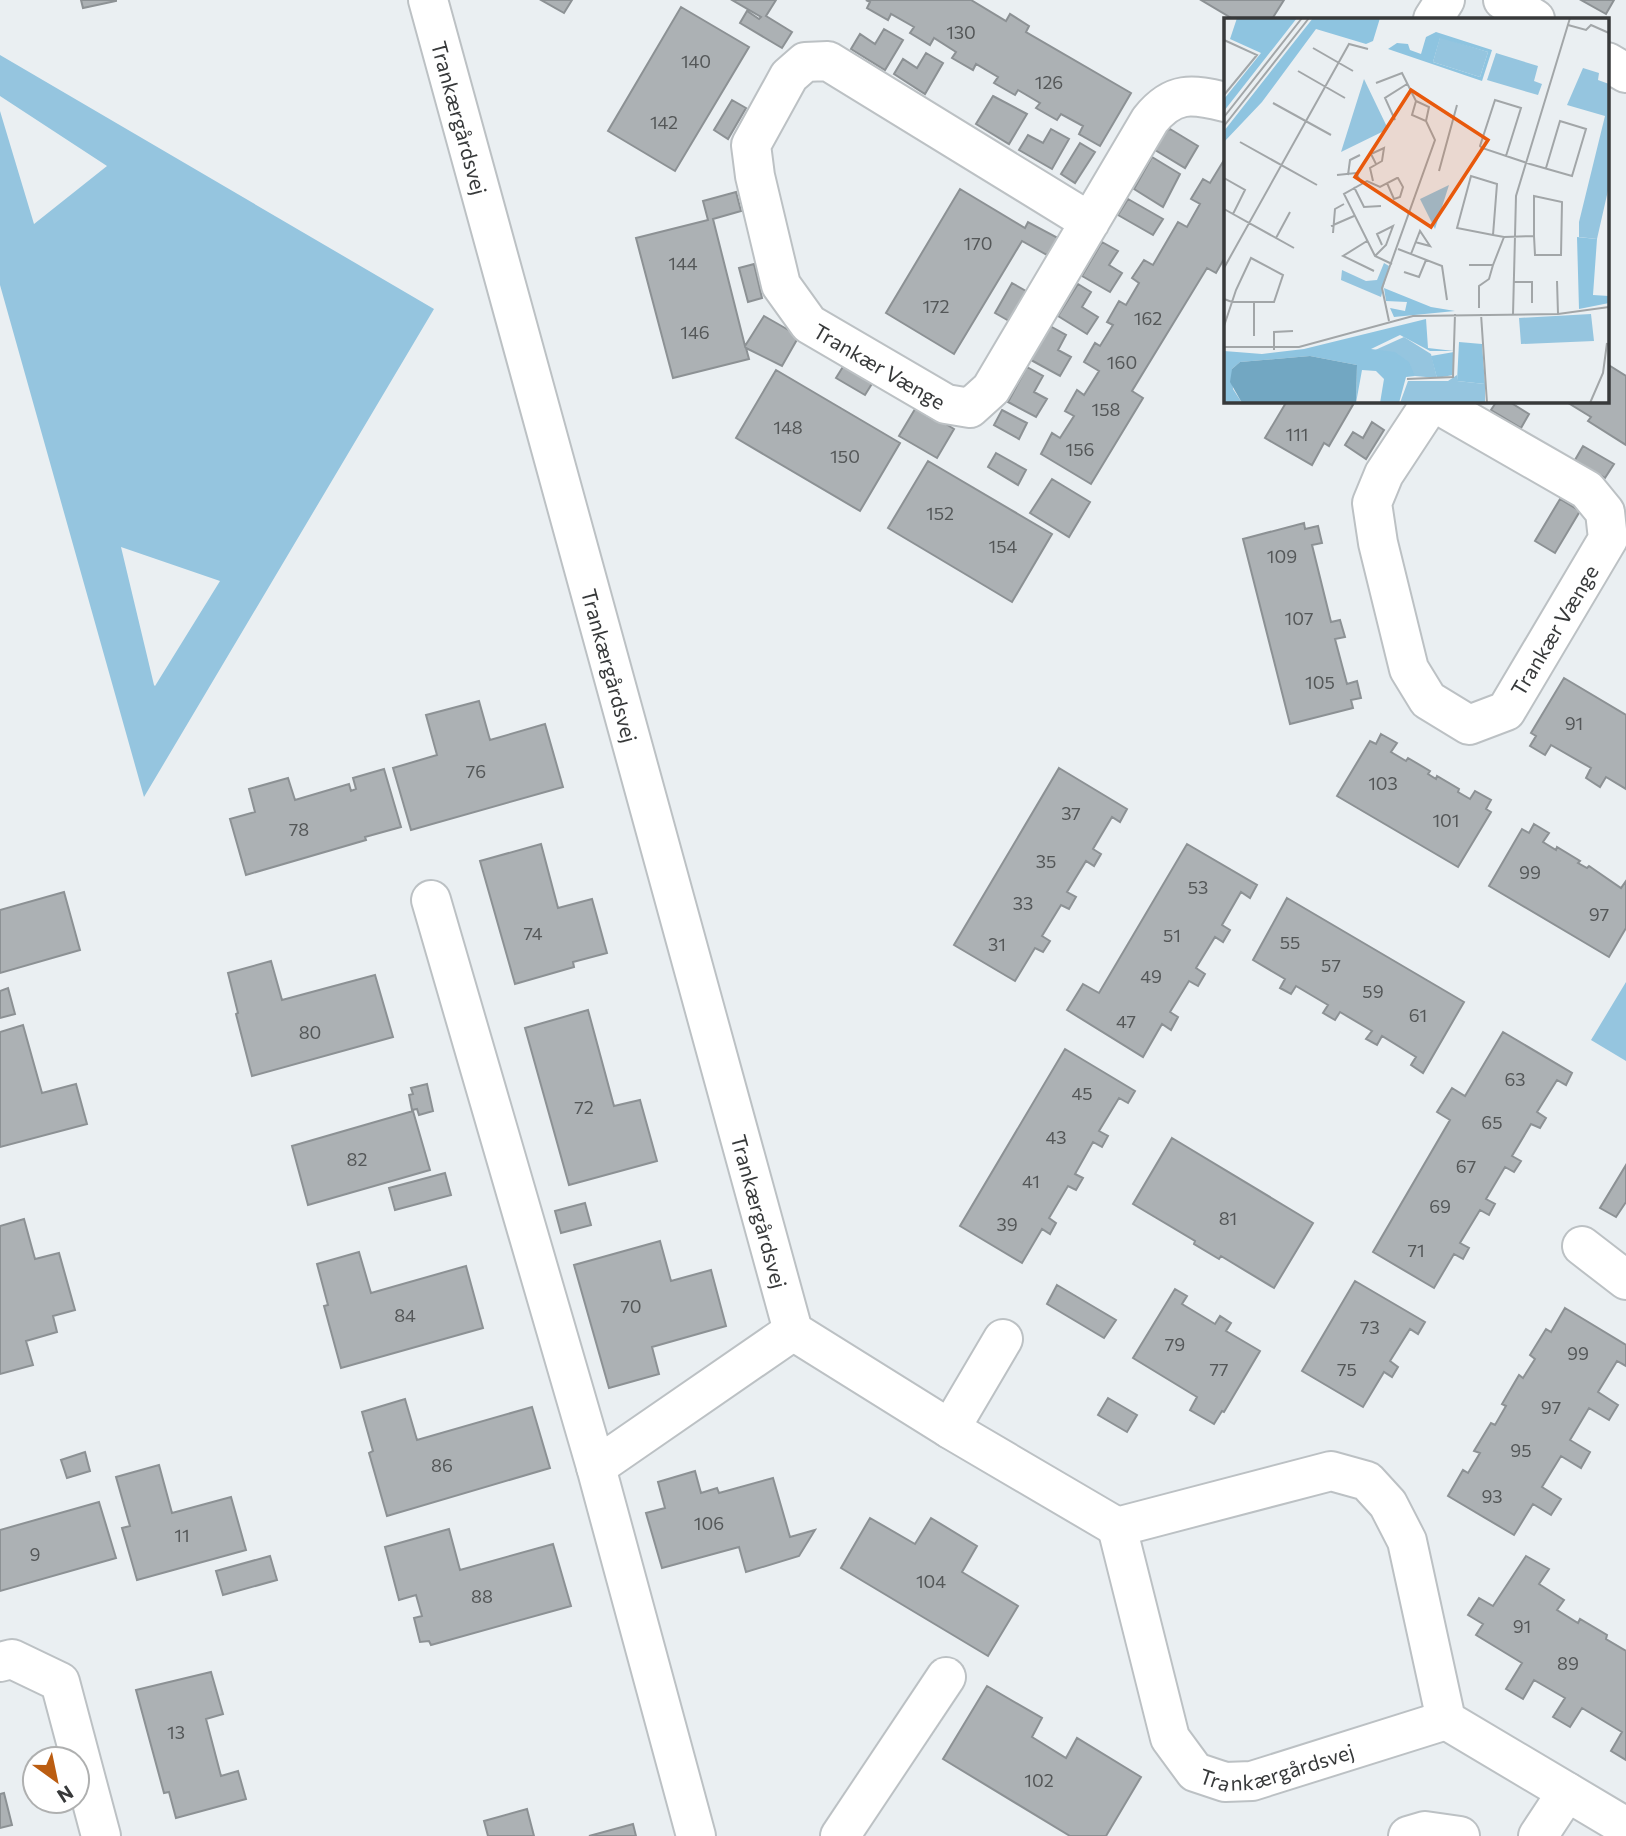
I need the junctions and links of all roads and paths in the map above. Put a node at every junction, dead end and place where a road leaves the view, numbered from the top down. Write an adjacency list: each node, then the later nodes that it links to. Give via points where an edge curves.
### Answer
1 (428, 0): 15 (street, Trankærgårdsvej)
2 (1446, 0): 4 (street)
3 (1503, 0): 5 (street)
4 (1434, 18)
5 (1533, 18)
6 (1608, 63): 7 (street)
7 (1626, 73)
8 (1224, 102): 9 (street, Trankær Vænge, via 1185,96 1159,108)
9 (1090, 222): 9 (street, Trankær Vænge, via 991,389 970,408 946,404 809,324 781,285 751,145 789,76 805,62 828,61)
10 (1431, 402): 11 (street, Trankær Vænge, via 1384,474 1372,503 1409,669 1428,701 1469,725 1506,711 1608,539 1605,512 1587,490)
11 (1434, 402)
12 (430, 900): 18 (street)
13 (1582, 1246): 14 (street)
14 (1626, 1280)
15 (793, 1331): 17 (street); 18 (street)
16 (1003, 1339): 17 (street)
17 (950, 1429): 19 (street)
18 (596, 1467): 26 (street)
19 (1117, 1527): 22 (street, via 1331,1471 1367,1482 1388,1504 1407,1541); 22 (street, Trankærgårdsvej, via 1170,1738 1195,1772 1225,1782 1252,1781)
20 (0, 1662): 25 (street, via 12,1659 60,1682)
21 (946, 1677): 27 (street)
22 (1446, 1720): 23 (street)
23 (1567, 1792): 24 (street); 30 (street)
24 (1626, 1827)
25 (101, 1836)
26 (696, 1836)
27 (841, 1836)
28 (1408, 1836): 29 (street, via 1425,1831)
29 (1460, 1836)
30 (1538, 1836)

